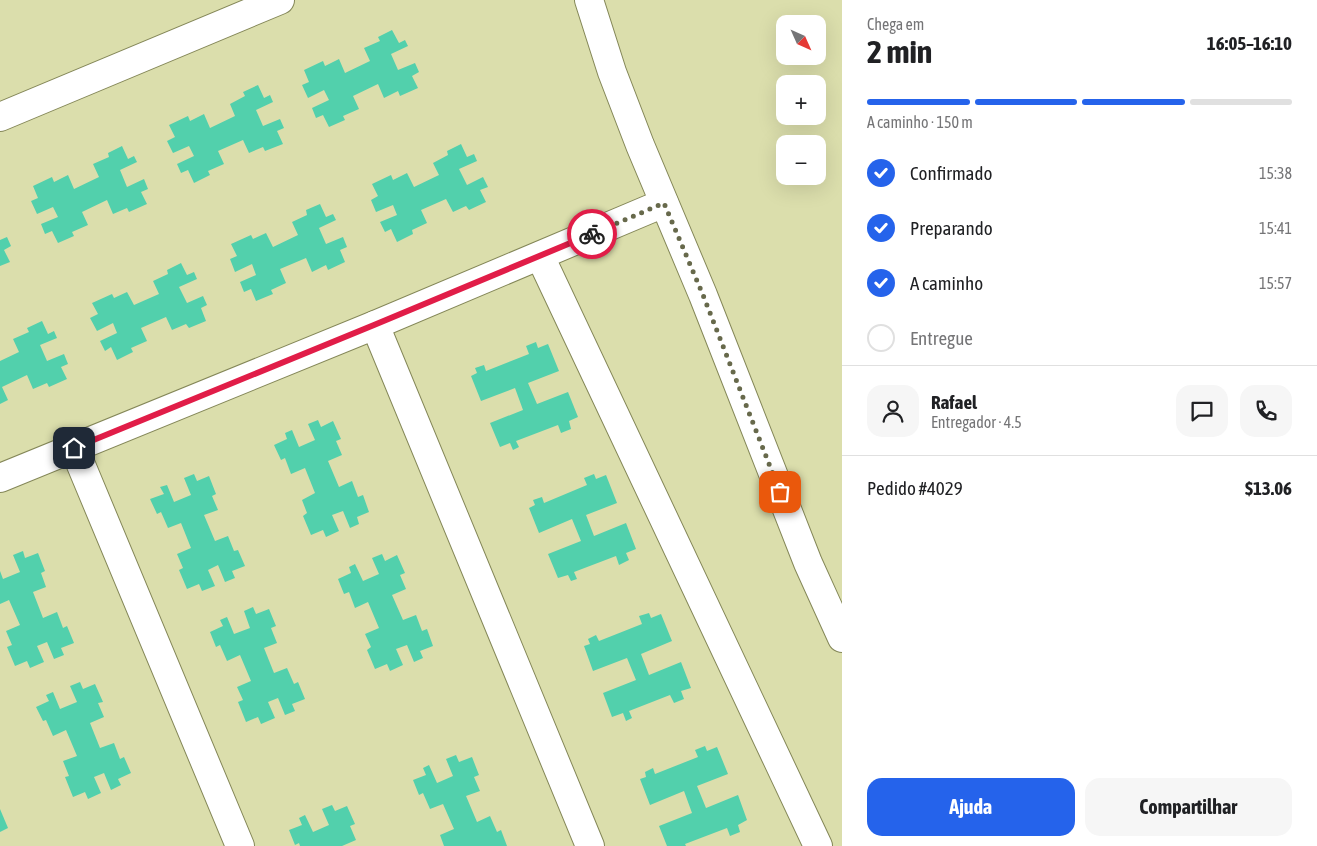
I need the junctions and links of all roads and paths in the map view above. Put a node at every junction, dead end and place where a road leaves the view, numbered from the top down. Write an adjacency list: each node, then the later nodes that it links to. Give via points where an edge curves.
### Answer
1 (280, 0): 3 (street)
2 (590, 0): 4 (street, via 612,72)
3 (0, 117)
4 (664, 203): 5 (street); 9 (street, via 808,563)
5 (540, 256): 6 (street); 12 (street)
6 (374, 325): 7 (street); 11 (street)
7 (74, 448): 8 (street); 10 (street)
8 (0, 478)
9 (842, 638)
10 (240, 846)
11 (590, 846)
12 (818, 846)

